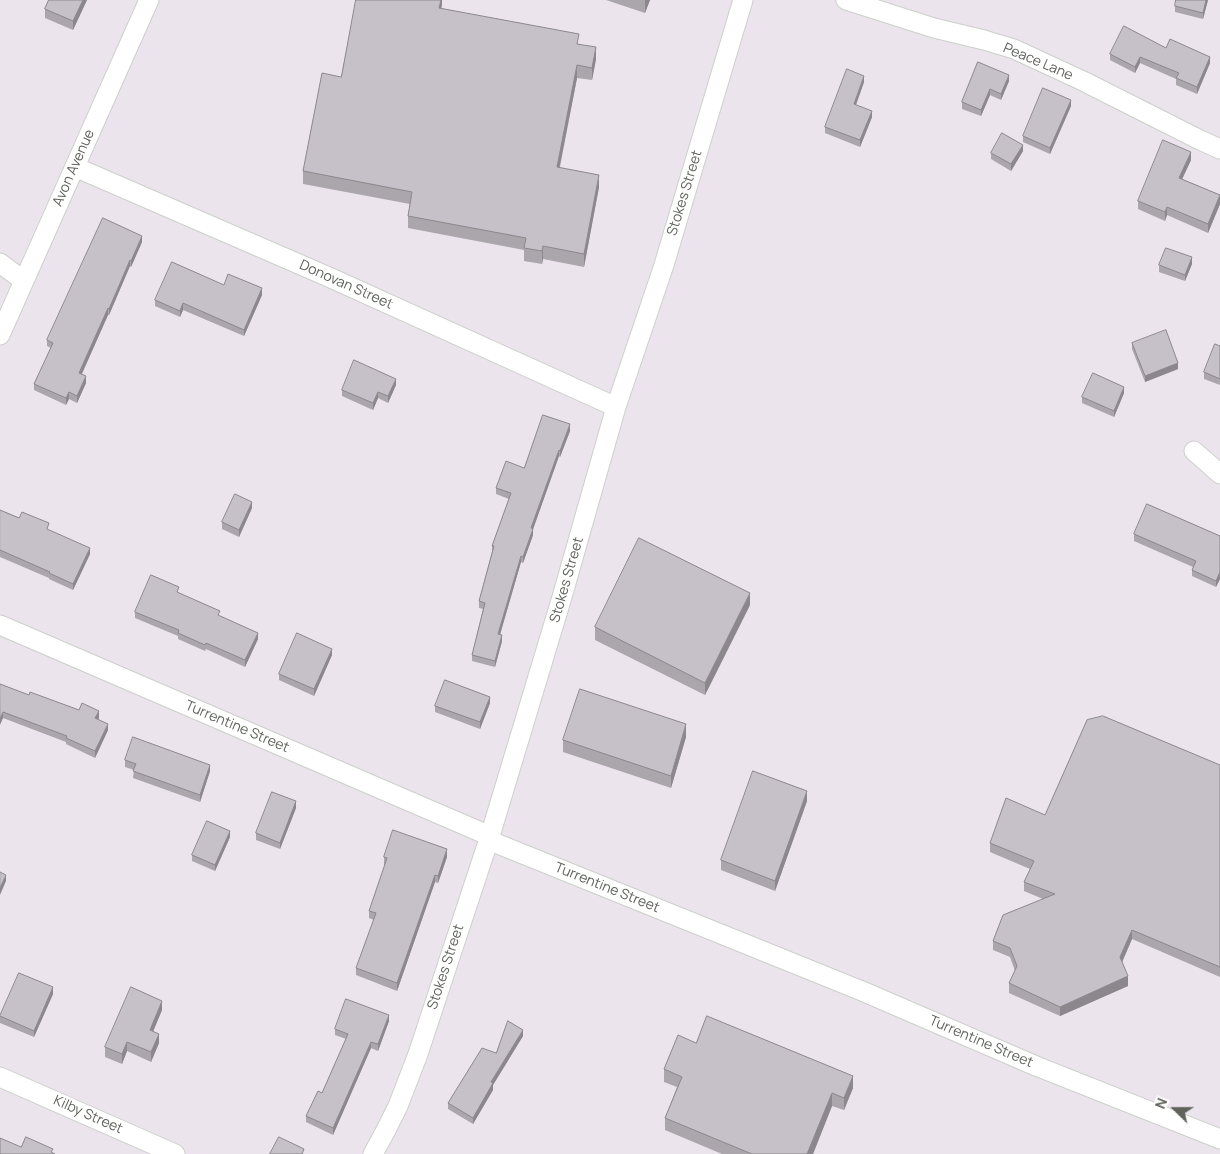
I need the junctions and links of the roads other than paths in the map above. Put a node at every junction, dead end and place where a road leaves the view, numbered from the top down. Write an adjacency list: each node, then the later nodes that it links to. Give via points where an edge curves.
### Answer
1 (149, 0): 5 (street, Avon Avenue)
2 (743, 0): 9 (street, Stokes Street, via 664,265)
3 (846, 0): 4 (street, Peace Lane, via 1014,49)
4 (1220, 148)
5 (75, 167): 7 (street, Avon Avenue); 9 (street, Donovan Street, via 331,278)
6 (0, 263): 7 (street)
7 (24, 281): 8 (street, Avon Avenue)
8 (0, 335)
9 (616, 408): 13 (street, Stokes Street)
10 (1194, 451): 11 (street)
11 (1220, 474)
12 (0, 625): 13 (street, Turrentine Street)
13 (490, 836): 15 (street, Turrentine Street, via 493,842); 17 (street, Stokes Street, via 418,1054 398,1106)
14 (0, 1077): 16 (street, Kilby Street)
15 (1220, 1139)
16 (170, 1153)
17 (373, 1154)

